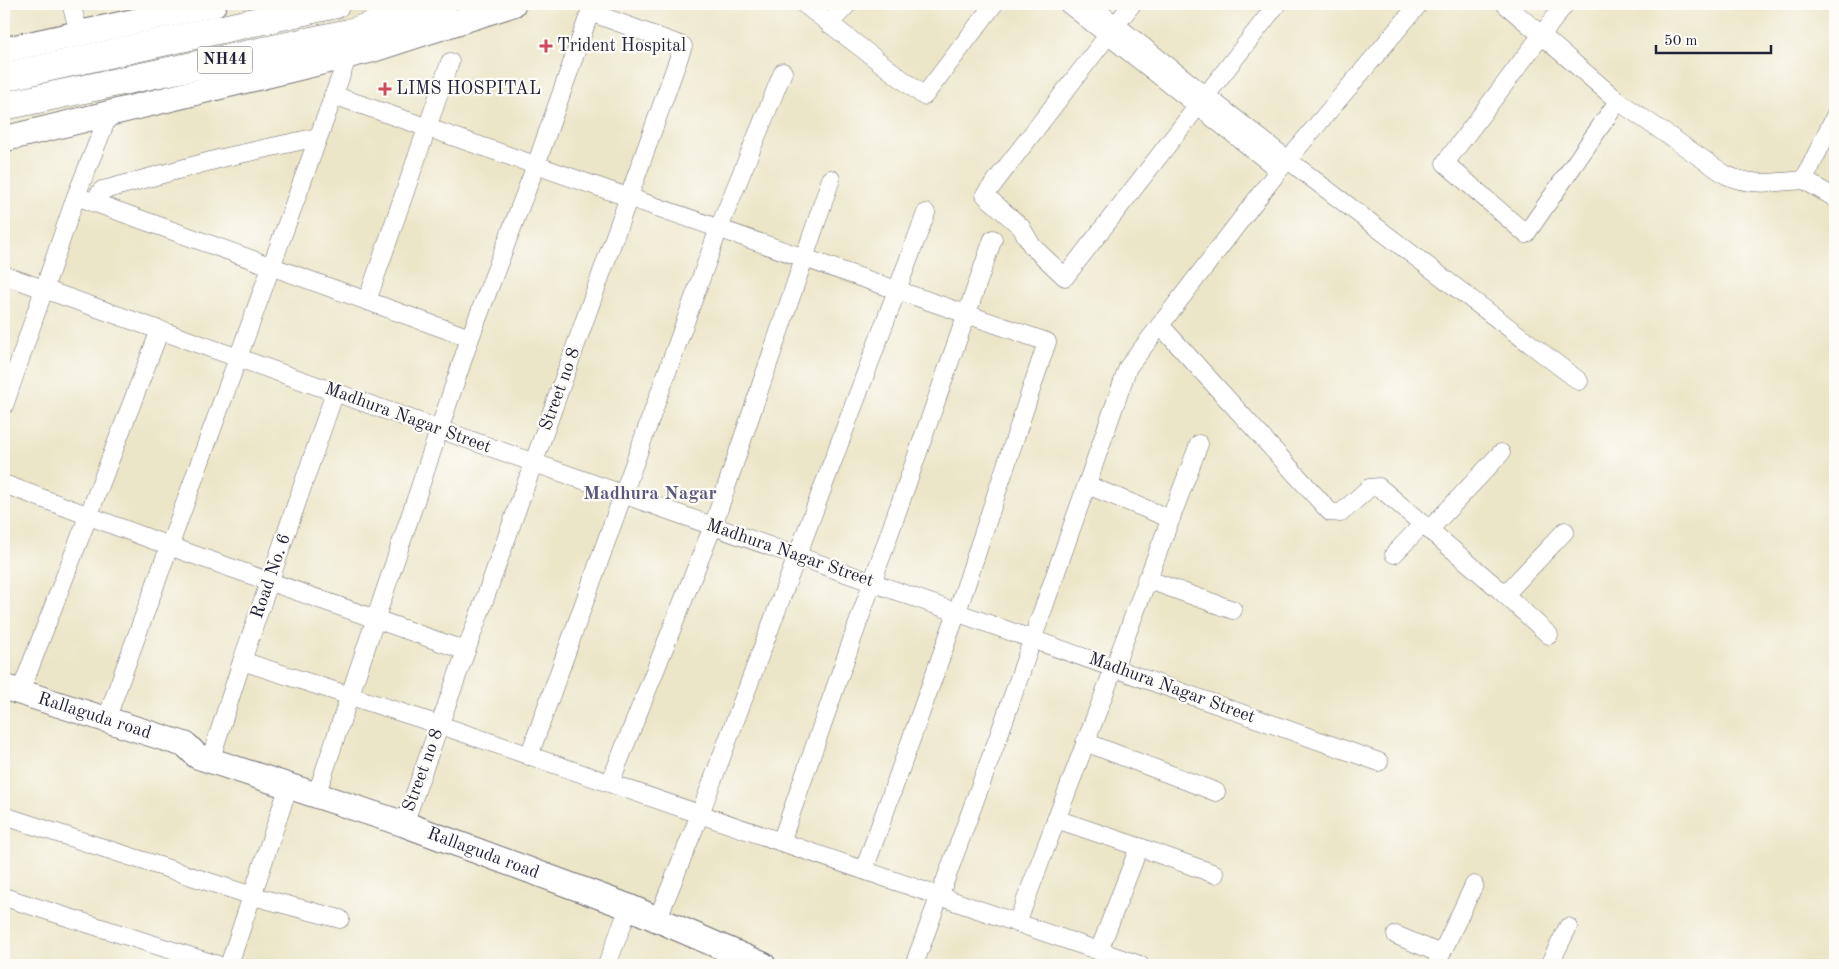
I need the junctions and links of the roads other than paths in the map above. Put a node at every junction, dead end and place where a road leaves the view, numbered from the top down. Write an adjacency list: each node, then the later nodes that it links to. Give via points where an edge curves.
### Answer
1 (71, 4): 20 (street)
2 (214, 4): 17 (main road)
3 (336, 4): 26 (highway, NH44)
4 (443, 4): 30 (highway, NH44, via 349,33)
5 (513, 4): 23 (main road)
6 (804, 4): 18 (street)
7 (848, 4): 18 (street)
8 (994, 4): 18 (street, via 924,96)
9 (1068, 4): 19 (street)
10 (1089, 4): 19 (street)
11 (1132, 4): 19 (street)
12 (1277, 4): 28 (street)
13 (1419, 4): 37 (street)
14 (1505, 4): 21 (street)
15 (1565, 4): 21 (street)
16 (589, 8): 36 (street); 41 (street, Street no 8, via 683,46)
17 (147, 11): 20 (main road)
18 (829, 24)
19 (1112, 30): 28 (street); 28 (street, via 985,195 1022,227 1032,246 1065,277)
20 (79, 32): 22 (main road)
21 (1541, 34): 29 (street); 29 (street, via 1445,163 1526,234)
22 (4, 50)
23 (348, 56): 27 (street); 31 (main road)
24 (450, 62): 33 (street)
25 (783, 72): 45 (street)
26 (4, 77)
27 (333, 95): 33 (street); 34 (street)
28 (1202, 101): 37 (street)
29 (1618, 101): 39 (street, via 1740,182)
30 (4, 106)
31 (109, 114): 35 (main road); 40 (street)
32 (1835, 116): 39 (street)
33 (427, 128): 36 (street); 52 (street)
34 (318, 137): 43 (street, via 102,190); 48 (street)
35 (4, 139)
36 (536, 165): 41 (street); 56 (street)
37 (1284, 165): 54 (street); 58 (street)
38 (831, 179): 47 (street)
39 (1804, 180): 42 (street)
40 (76, 196): 43 (street); 50 (street)
41 (629, 197): 45 (street); 64 (street, Street no 8)
42 (1835, 198)
43 (94, 201): 48 (street)
44 (926, 213): 51 (street)
45 (719, 228): 47 (street); 67 (street)
46 (993, 239): 53 (street)
47 (805, 258): 51 (street); 70 (street)
48 (271, 266): 52 (street); 57 (street)
49 (4, 275): 50 (street, Madhura Nagar Street)
50 (43, 289): 55 (street, Madhura Nagar Street); 60 (street)
51 (897, 290): 53 (street); 75 (street)
52 (367, 301): 56 (street)
53 (965, 313): 78 (street); 81 (street, via 1047,342)
54 (1160, 325): 66 (street, via 1128,367); 71 (street, via 1330,512 1341,513 1374,486)
55 (160, 330): 57 (street, Madhura Nagar Street); 68 (street)
56 (470, 338): 61 (street)
57 (238, 358): 59 (street, Madhura Nagar Street); 73 (street)
58 (1578, 380)
59 (335, 392): 61 (street, Madhura Nagar Street); 77 (street, Road No. 6)
60 (4, 406)
61 (440, 429): 64 (street, Madhura Nagar Street); 82 (street)
62 (1199, 444): 69 (street)
63 (1501, 453): 71 (street)
64 (534, 462): 67 (street, Madhura Nagar Street); 85 (street, Street no 8)
65 (4, 484): 68 (street)
66 (1086, 486): 69 (street); 84 (street)
67 (624, 494): 70 (street, Madhura Nagar Street); 94 (street)
68 (89, 515): 73 (street); 88 (street)
69 (1170, 519): 76 (street)
70 (713, 526): 75 (street, Madhura Nagar Street); 96 (street)
71 (1426, 527): 74 (street); 79 (street)
72 (1565, 531): 79 (street, via 1511,588)
73 (169, 546): 77 (street); 90 (street)
74 (1394, 554)
75 (797, 555): 78 (street, Madhura Nagar Street); 100 (street)
76 (1146, 579): 80 (street); 87 (street)
77 (269, 581): 82 (street); 86 (street, Road No. 6)
78 (871, 581): 81 (street, Madhura Nagar Street); 104 (street)
79 (1500, 590): 83 (street)
80 (1233, 610)
81 (956, 612): 84 (street, Madhura Nagar Street); 106 (street)
82 (376, 619): 85 (street); 89 (street)
83 (1549, 635)
84 (1032, 638): 87 (street, Madhura Nagar Street); 110 (street)
85 (466, 651): 91 (street, Street no 8)
86 (242, 660): 89 (street); 93 (street, Road No. 6)
87 (1113, 667): 92 (street); 95 (street, Madhura Nagar Street)
88 (9, 694): 90 (main road, Rallaguda road); 93 (main road, Rallaguda road)
89 (351, 696): 91 (street); 99 (street)
90 (106, 720): 93 (main road, Rallaguda road)
91 (440, 725): 94 (street); 103 (street, Street no 8)
92 (1085, 742): 98 (street); 102 (street)
93 (194, 755): 97 (main road, Rallaguda road)
94 (529, 756): 96 (street)
95 (1379, 762)
96 (610, 783): 100 (street)
97 (289, 785): 99 (main road, Rallaguda road); 109 (street)
98 (1216, 792)
99 (316, 796): 103 (main road, Rallaguda road)
100 (700, 814): 104 (street); 113 (street)
101 (4, 816): 109 (street)
102 (1056, 819): 105 (street); 115 (street)
103 (404, 824): 112 (main road, Rallaguda road)
104 (781, 842): 106 (street)
105 (1139, 847): 107 (street); 118 (street)
106 (864, 870): 110 (street)
107 (1215, 874)
108 (1474, 885): 119 (street)
109 (253, 896): 114 (street); 121 (street)
110 (938, 896): 115 (street); 124 (street)
111 (4, 897): 120 (street)
112 (629, 907): 113 (main road, Rallaguda road); 122 (street)
113 (658, 918): 123 (main road, Rallaguda road)
114 (340, 919)
115 (1017, 923): 118 (street)
116 (1568, 927): 126 (street)
117 (1396, 935): 119 (street)
118 (1100, 951): 125 (street)
119 (1438, 960)
120 (218, 965)
121 (229, 965)
122 (607, 965)
123 (763, 965)
124 (914, 965)
125 (1140, 965)
126 (1549, 965)

